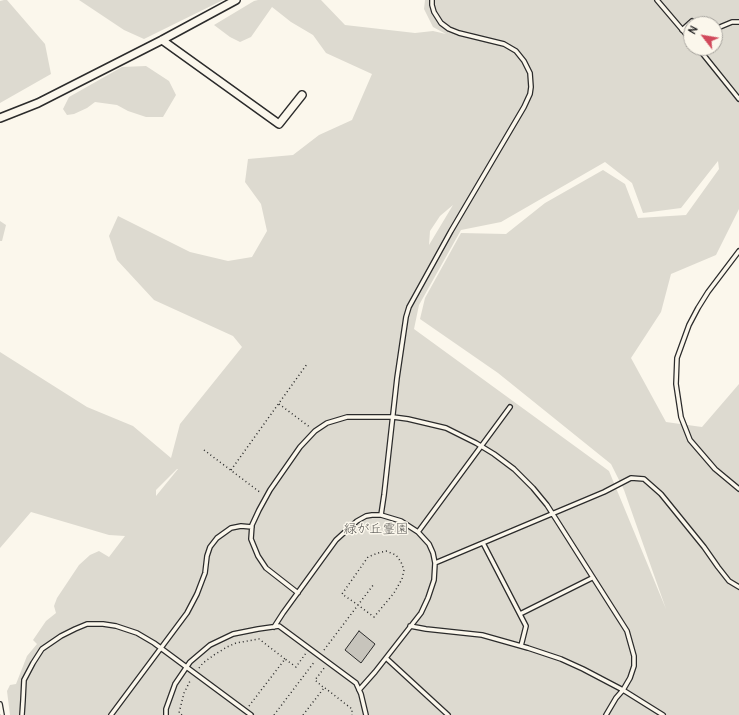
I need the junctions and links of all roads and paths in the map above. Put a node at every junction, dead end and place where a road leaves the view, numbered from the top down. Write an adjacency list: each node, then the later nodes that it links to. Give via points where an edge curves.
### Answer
1 (236, 0): 7 (street)
2 (432, 0): 16 (lane, via 434,12 449,29 504,44 516,51 530,73 531,87 524,107 409,306)
3 (657, 0): 6 (lane)
4 (739, 22): 5 (lane)
5 (723, 26)
6 (682, 30)
7 (162, 40): 9 (street, via 279,124); 11 (street, via 38,103)
8 (704, 56): 10 (lane)
9 (302, 95)
10 (739, 99)
11 (0, 118)
12 (739, 251): 21 (lane, via 708,292 689,326 677,358 676,384 681,417 690,440 715,469)
13 (307, 364): 14 (path)
14 (279, 404): 17 (path); 20 (path)
15 (510, 407): 18 (lane)
16 (393, 417): 17 (lane, via 347,417 327,423); 18 (lane, via 446,428); 24 (lane)
17 (315, 431): 22 (lane, via 289,461)
18 (481, 446): 23 (lane, via 514,469 533,488); 26 (lane)
19 (204, 450): 20 (path)
20 (231, 470): 22 (path)
21 (739, 489)
22 (266, 496): 25 (lane)
23 (552, 514): 27 (lane); 29 (lane); 31 (lane, via 632,478 644,479 661,494 718,568)
24 (381, 516): 26 (lane, via 401,521); 32 (lane, via 366,516 336,540)
25 (252, 528): 32 (lane, via 251,539 266,568); 38 (lane, via 231,528 210,547 205,572 192,606)
26 (418, 532): 28 (lane, via 429,544)
27 (483, 543): 28 (lane); 34 (lane)
28 (435, 563): 35 (lane, via 434,580 428,598 421,613)
29 (592, 578): 34 (lane); 48 (lane, via 627,631 633,649 634,666)
30 (374, 584): 33 (path)
31 (739, 587)
32 (298, 593): 36 (lane)
33 (358, 606): 33 (path, via 342,594 368,557 386,551 396,555 404,570 394,593 374,618); 40 (path)
34 (520, 614): 37 (lane, via 526,626)
35 (410, 626): 37 (lane, via 482,635); 42 (lane)
36 (274, 627): 39 (lane, via 279,626); 44 (lane, via 233,634 210,645)
37 (521, 646): 48 (lane, via 561,659)
38 (161, 648): 44 (lane); 52 (lane, via 137,633 116,626 87,624 75,629 42,649 33,663 24,680); 53 (lane)
39 (310, 648): 40 (lane); 41 (path, via 296,667)
40 (320, 656): 43 (lane); 57 (path)
41 (285, 658): 45 (path, via 259,639 227,647 203,663); 50 (path)
42 (386, 658): 47 (lane); 61 (lane)
43 (328, 662): 46 (path, via 315,680); 47 (lane, via 356,683)
44 (187, 667): 45 (lane); 54 (lane, via 175,684)
45 (195, 673): 50 (lane); 55 (path, via 184,693 179,713)
46 (324, 688): 58 (path); 59 (path, via 352,709)
47 (359, 690): 60 (lane)
48 (623, 690): 62 (lane); 63 (lane)
49 (0, 704): 51 (lane)
50 (246, 711): 56 (lane)
51 (2, 715)
52 (22, 715)
53 (111, 715)
54 (166, 715)
55 (182, 715)
56 (250, 715)
57 (274, 715)
58 (303, 715)
59 (352, 715)
60 (366, 715)
61 (448, 715)
62 (606, 715)
63 (663, 715)

